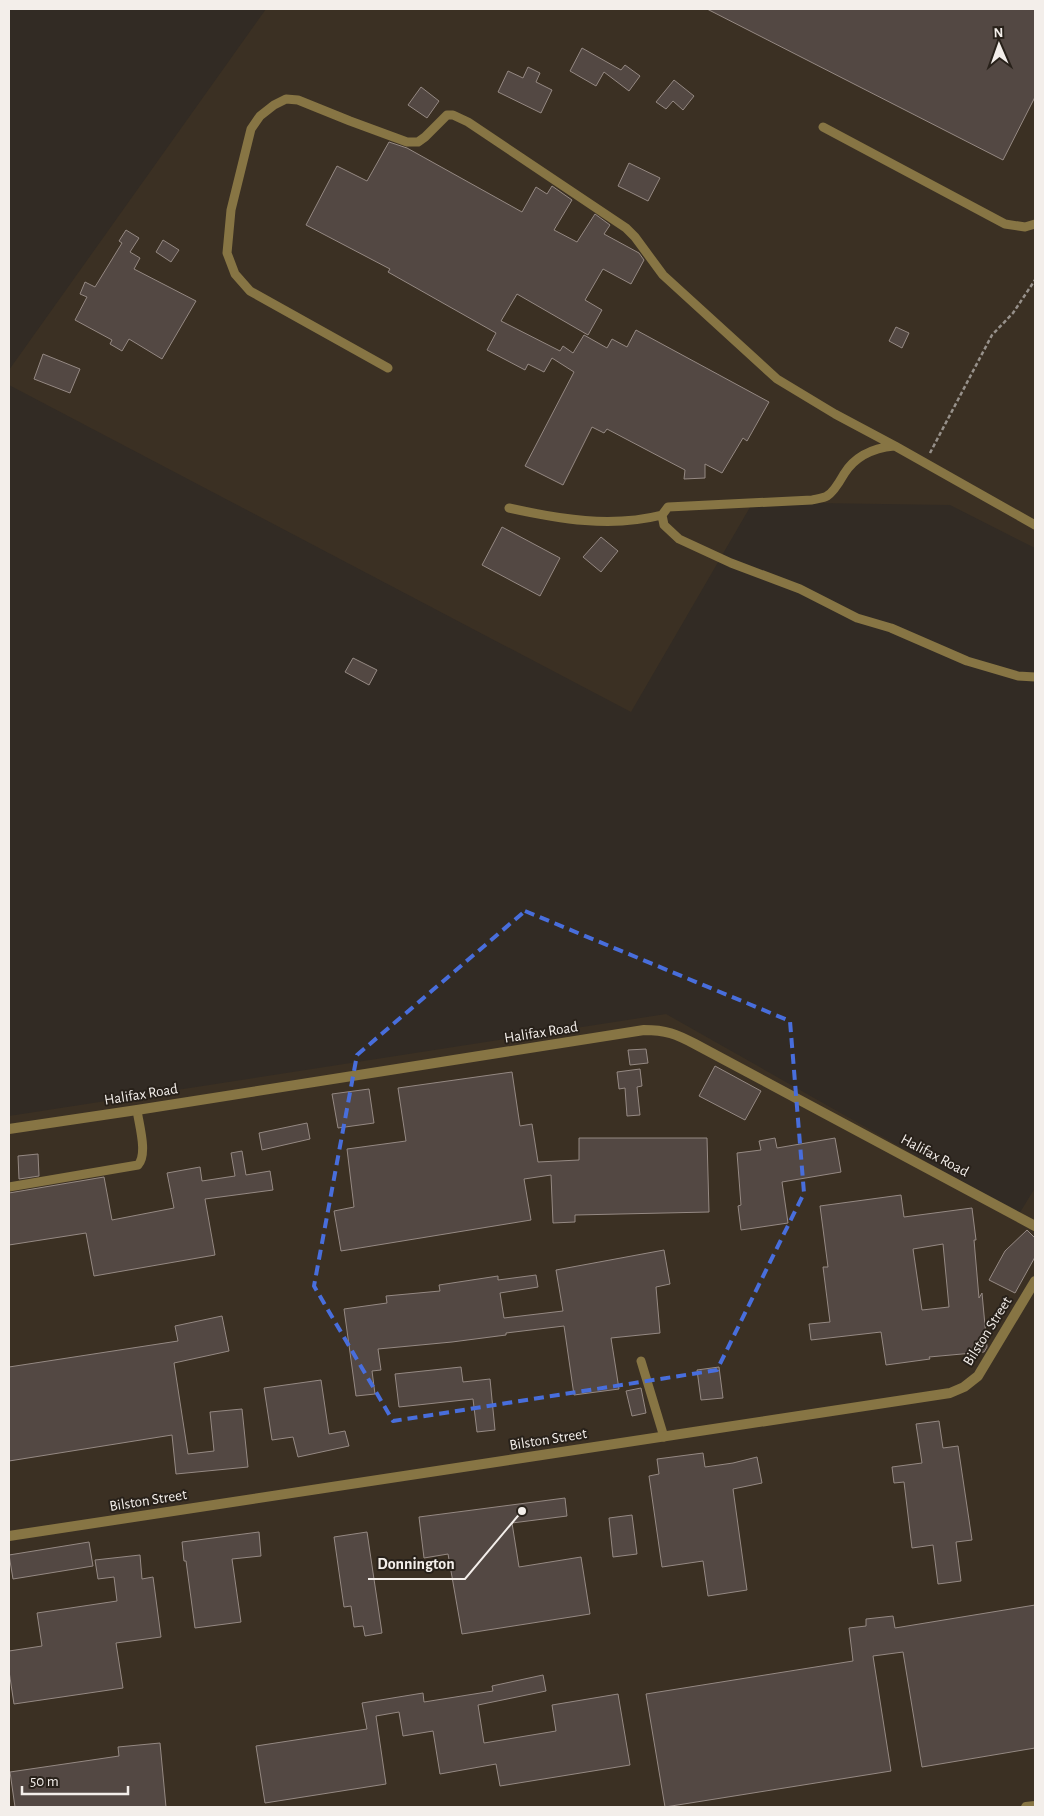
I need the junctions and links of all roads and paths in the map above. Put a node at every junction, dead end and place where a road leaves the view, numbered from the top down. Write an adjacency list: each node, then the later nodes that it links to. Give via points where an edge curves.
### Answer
1 (823, 127): 2 (lane, via 1004,224 1026,227)
2 (1035, 224)
3 (1035, 280): 6 (path, via 1013,312 992,334)
4 (388, 368): 5 (lane, via 250,291 236,274 227,253 231,210 251,129 260,116 286,99 298,100 407,142 425,138 447,115 468,122 626,228 663,275 777,380)
5 (895, 446): 6 (lane); 8 (lane, via 877,448 861,457 848,468 828,496 725,506 685,505 668,507)
6 (925, 463): 9 (lane)
7 (509, 508): 8 (lane, via 552,518 615,522)
8 (662, 515): 10 (lane, via 664,524 679,539 731,563 800,589 857,618 891,628 967,662)
9 (1035, 525)
10 (1035, 678)
11 (137, 1110): 12 (street, Halifax Road); 13 (lane, via 143,1153 138,1165); 14 (street, Halifax Road, via 644,1030 662,1030 678,1035)
12 (9, 1129)
13 (9, 1187)
14 (1035, 1226)
15 (1035, 1281): 17 (street, Bilston Street, via 978,1376 950,1393)
16 (641, 1361): 17 (lane)
17 (664, 1437): 18 (street, Bilston Street)
18 (9, 1536)
19 (1035, 1806): 20 (street)
20 (1026, 1807)

